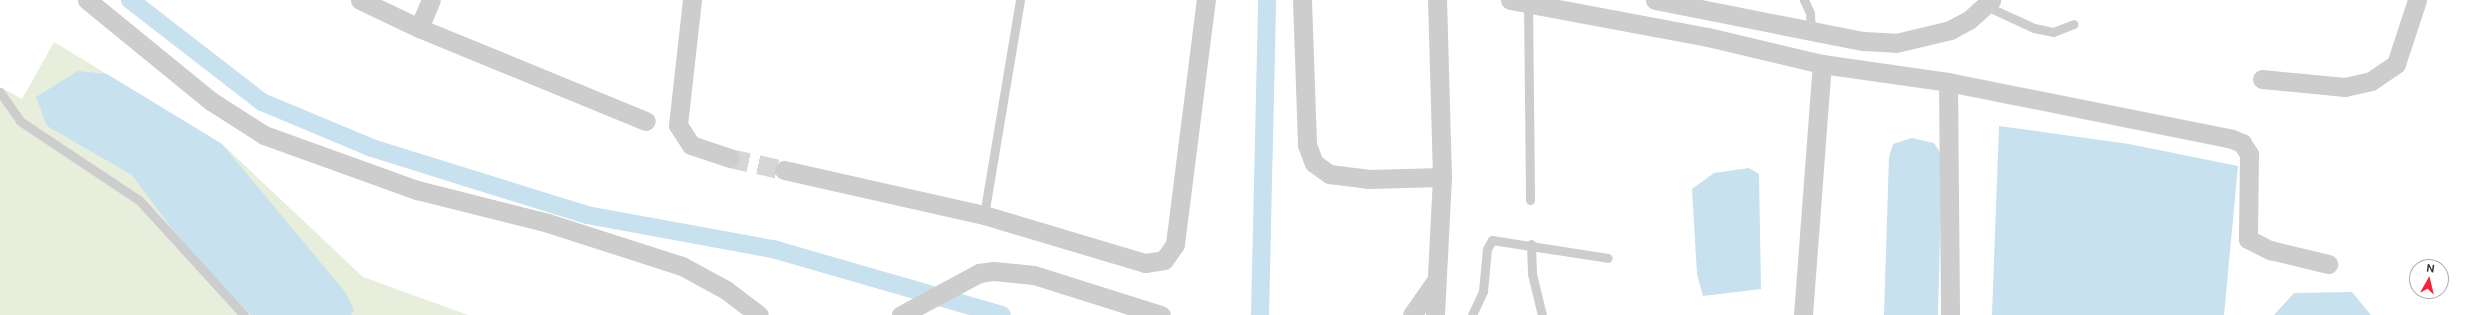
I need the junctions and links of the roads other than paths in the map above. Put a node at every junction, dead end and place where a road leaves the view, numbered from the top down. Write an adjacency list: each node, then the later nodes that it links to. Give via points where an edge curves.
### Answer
1 (87, 0): 32 (street, via 211,101 264,135 416,190 548,224 663,259 726,290)
2 (360, 0): 15 (street)
3 (431, 0): 15 (street)
4 (692, 0): 22 (street, via 678,125 691,145)
5 (1020, 0): 26 (lane)
6 (1206, 0): 26 (street, via 1175,244 1164,260 1145,263)
7 (1302, 0): 24 (street, via 1306,145 1314,163 1329,174 1368,179)
8 (1437, 0): 24 (street)
9 (1655, 0): 16 (street)
10 (1804, 0): 16 (lane, via 1810,13)
11 (2417, 0): 18 (street, via 2396,64 2371,81 2345,87)
12 (1519, 1): 17 (street, via 1708,37); 25 (lane)
13 (1988, 3): 14 (lane, via 2034,28 2053,32); 16 (street, via 1950,30 1896,43 1863,41)
14 (2074, 24)
15 (419, 28): 21 (street)
16 (1811, 31)
17 (1822, 64): 19 (street); 39 (street)
18 (2262, 78)
19 (1948, 82): 29 (street, via 2242,143 2249,154 2248,239 2270,250); 40 (street)
20 (0, 92): 31 (lane, via 20,121 120,184 139,200)
21 (646, 121)
22 (730, 158)
23 (784, 170): 26 (street)
24 (1442, 177): 30 (street)
25 (1530, 200)
26 (984, 215)
27 (1530, 244): 28 (lane); 37 (lane, via 1499,239 1488,244 1483,291); 38 (lane, via 1532,274)
28 (1608, 258)
29 (2328, 264)
30 (1435, 282): 35 (street); 36 (street)
31 (244, 315)
32 (759, 315)
33 (902, 315): 34 (street, via 980,273 994,271 1034,275)
34 (1161, 315)
35 (1412, 315)
36 (1435, 315)
37 (1472, 315)
38 (1542, 315)
39 (1803, 315)
40 (1950, 315)

